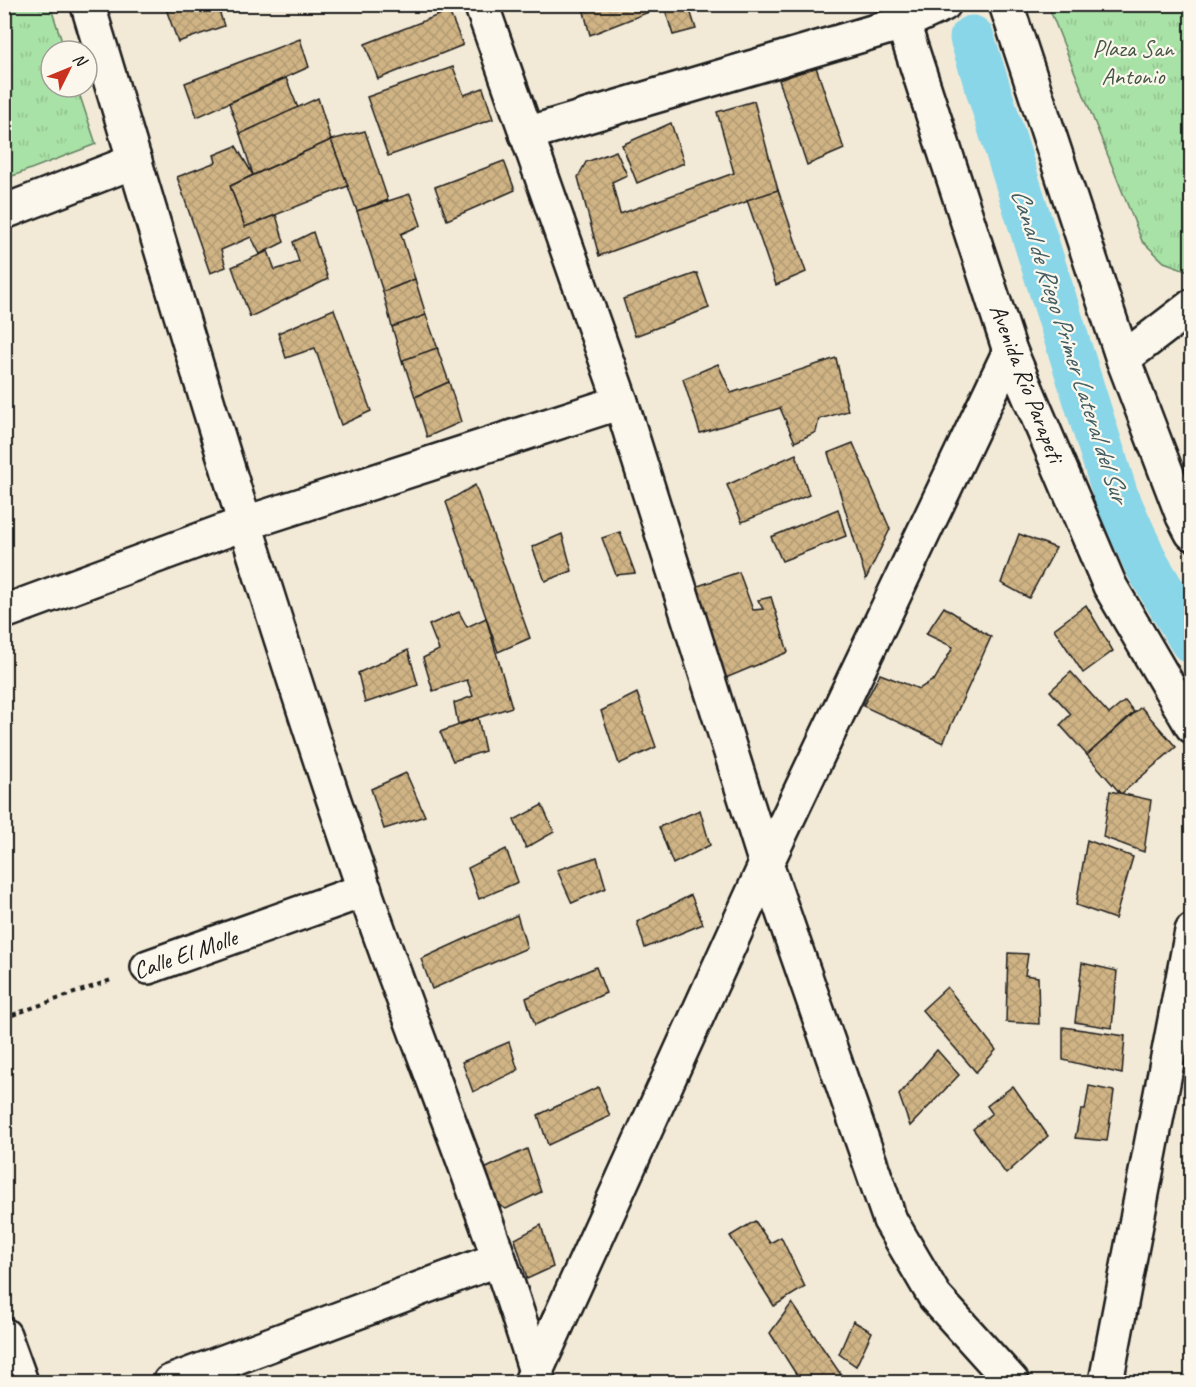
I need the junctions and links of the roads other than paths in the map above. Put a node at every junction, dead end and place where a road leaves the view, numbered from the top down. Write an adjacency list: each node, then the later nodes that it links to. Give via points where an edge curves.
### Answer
1 (481, 4): 6 (street)
2 (944, 4): 5 (street)
3 (1006, 4): 11 (street)
4 (89, 6): 7 (street)
5 (903, 23): 6 (street); 10 (street, Avenida Río Parapeti)
6 (526, 134): 12 (street)
7 (135, 161): 8 (street); 13 (street)
8 (4, 212)
9 (1191, 306): 11 (street)
10 (1010, 351): 16 (street, Avenida Río Parapeti, via 1110,586); 17 (street)
11 (1123, 359): 14 (street)
12 (621, 402): 13 (street); 17 (street)
13 (243, 524): 15 (street); 18 (street)
14 (1191, 533)
15 (4, 612)
16 (1191, 726)
17 (766, 864): 23 (street); 26 (street, via 890,1220 934,1297)
18 (365, 890): 20 (street, Calle El Molle); 21 (street)
19 (1191, 931): 27 (street)
20 (148, 967)
21 (499, 1259): 23 (street); 25 (street)
22 (4, 1335): 24 (street)
23 (535, 1379)
24 (21, 1383)
25 (170, 1383)
26 (1012, 1383)
27 (1106, 1383)

